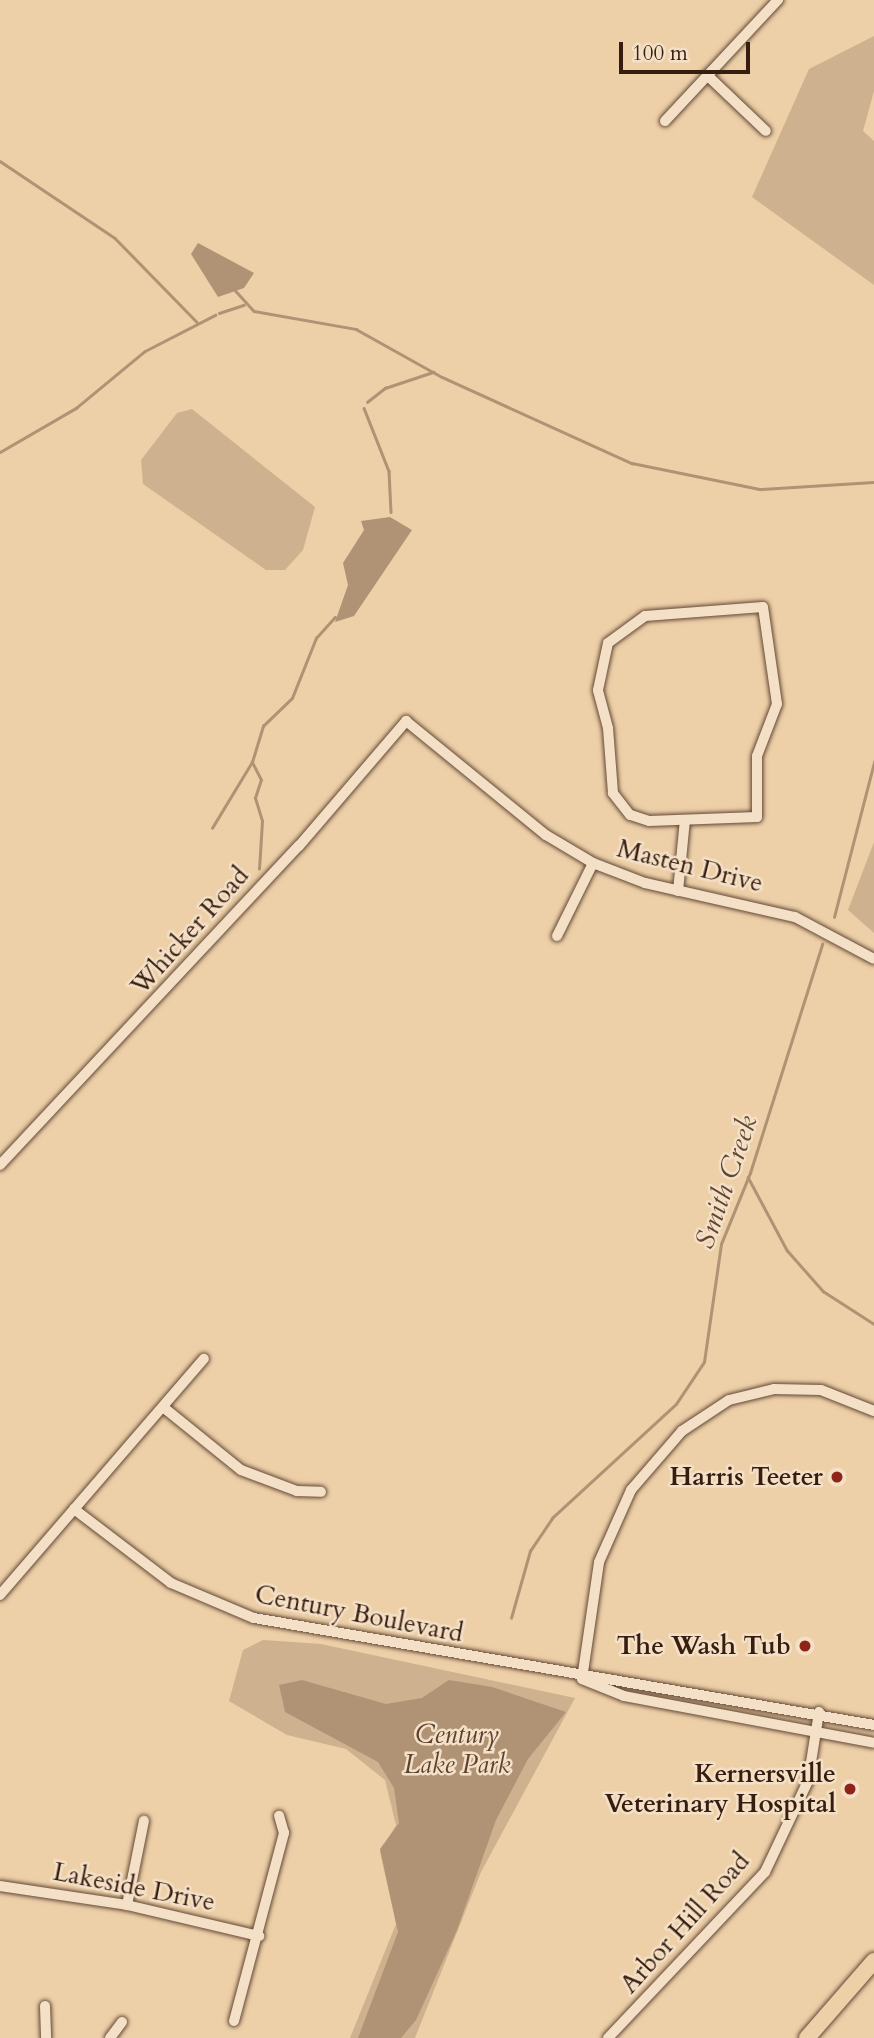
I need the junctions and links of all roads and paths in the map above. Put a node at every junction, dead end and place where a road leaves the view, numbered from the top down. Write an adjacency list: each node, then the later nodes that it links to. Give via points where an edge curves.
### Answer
1 (778, 0): 2 (street)
2 (707, 75): 3 (street); 4 (street)
3 (665, 121)
4 (766, 131)
5 (406, 721): 7 (street, Masten Drive, via 539,829); 11 (street, Whicker Road, via 263,886)
6 (685, 820): 6 (street, via 638,819 617,802 598,690 603,654 623,627 645,616 763,607 777,704 757,756 757,817); 8 (street)
7 (593, 863): 8 (street, Masten Drive); 9 (street)
8 (678, 891): 10 (street, Masten Drive, via 795,917)
9 (557, 936)
10 (874, 959)
11 (0, 1166)
12 (204, 1359): 13 (street)
13 (163, 1407): 15 (street, via 241,1469 297,1491); 16 (street)
14 (874, 1411): 18 (street, via 821,1390 774,1389 729,1400 682,1431 631,1490 599,1562)
15 (321, 1492)
16 (74, 1509): 17 (street); 18 (street, Century Boulevard, via 151,1571 243,1615)
17 (0, 1595)
18 (582, 1679): 19 (street, Century Boulevard); 20 (street, Century Boulevard, via 597,1689)
19 (667, 1685): 20 (street); 21 (street, Century Boulevard)
20 (662, 1702): 23 (street, Century Boulevard)
21 (819, 1712): 22 (street, Century Boulevard); 23 (street, Arbor Hill Road)
22 (874, 1725)
23 (820, 1730): 24 (street, Century Boulevard); 36 (street, Arbor Hill Road, via 794,1819 765,1872)
24 (874, 1743)
25 (279, 1816): 29 (street, via 284,1833)
26 (144, 1821): 28 (street)
27 (0, 1886): 28 (street, Lakeside Drive)
28 (127, 1905): 29 (street, Lakeside Drive)
29 (259, 1936): 32 (street)
30 (874, 1961): 37 (highway)
31 (45, 2006): 34 (street)
32 (234, 2021)
33 (122, 2022): 35 (street)
34 (46, 2038)
35 (110, 2038)
36 (608, 2038)
37 (807, 2038)

